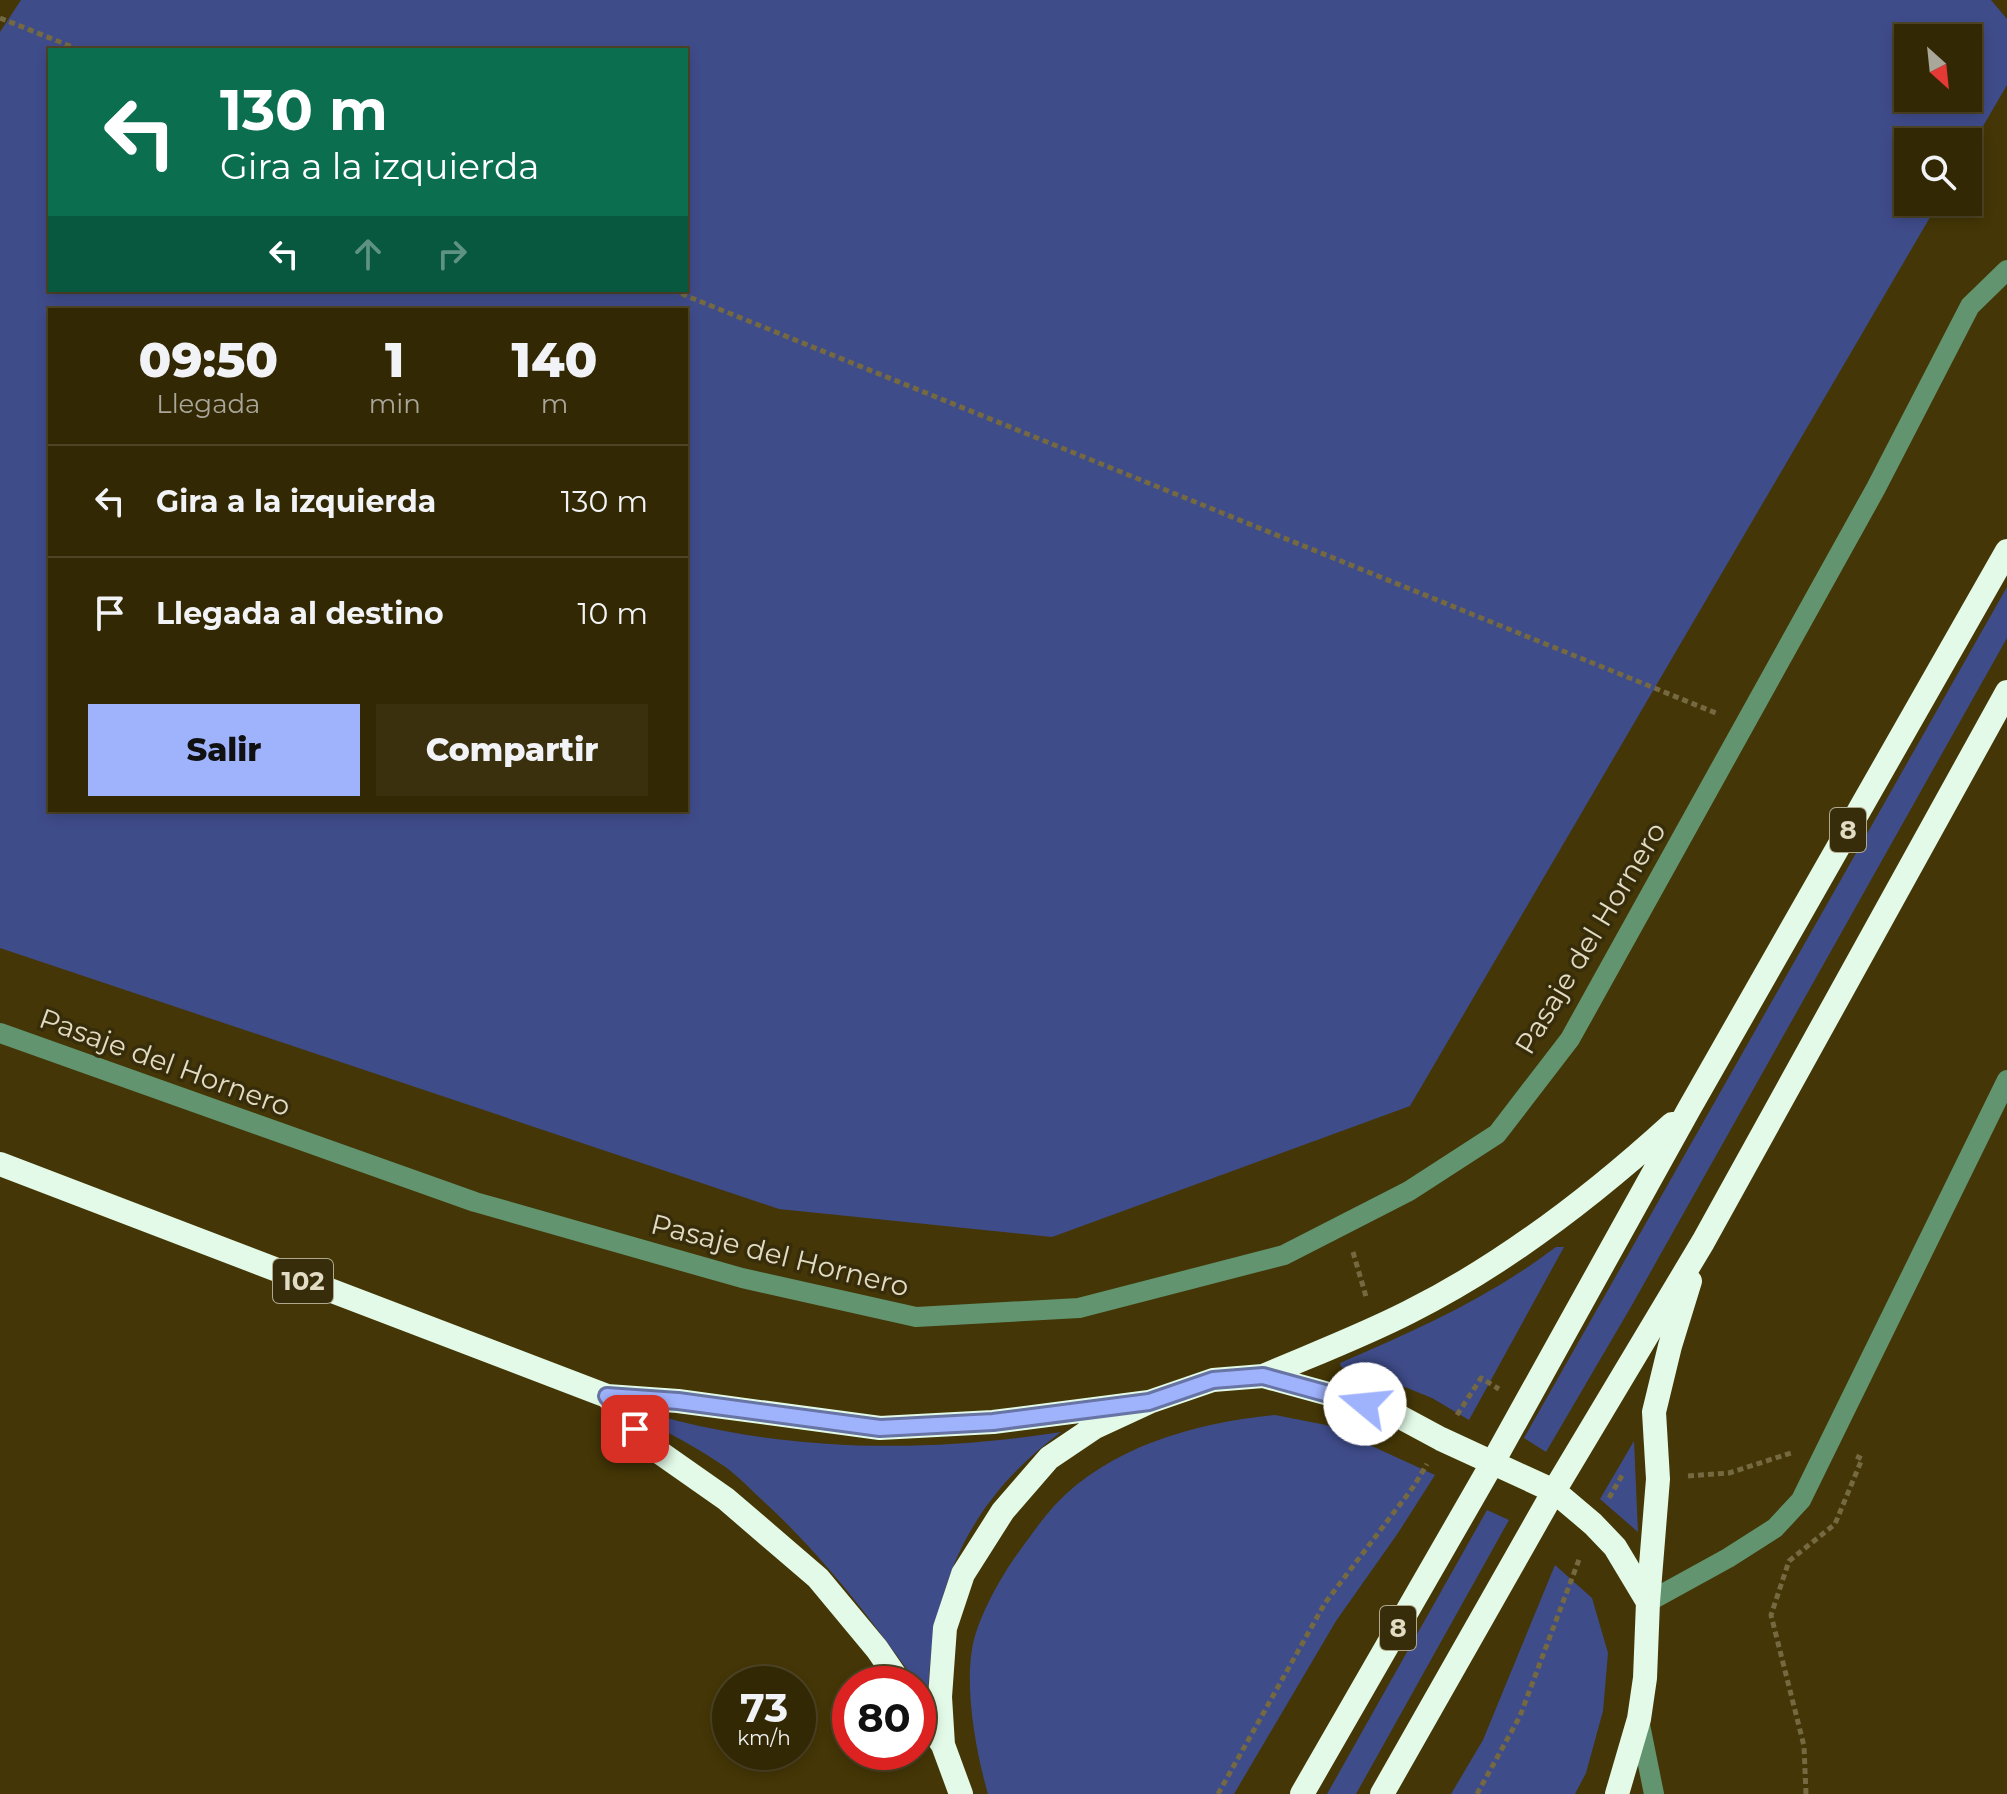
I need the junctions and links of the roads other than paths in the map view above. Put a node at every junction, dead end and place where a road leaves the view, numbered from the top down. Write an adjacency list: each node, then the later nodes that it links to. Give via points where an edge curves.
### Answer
1 (2007, 270): 5 (street, Pasaje del Hornero, via 1970,306 1876,488 1570,1039 1497,1134 1409,1191 1284,1255 1079,1308 916,1317 742,1278 475,1202)
2 (2007, 551): 7 (highway, 8)
3 (2007, 692): 4 (highway, 8)
4 (2000, 714): 9 (highway, 8)
5 (0, 1033)
6 (2007, 1080): 15 (street, via 1801,1500 1775,1528)
7 (1689, 1109): 10 (highway, via 1535,1237 1464,1282); 13 (highway, 8)
8 (0, 1164): 11 (highway, 102)
9 (1703, 1242): 14 (highway, 8); 15 (highway, via 1654,1412 1658,1479)
10 (1263, 1376): 12 (highway, via 1213,1380); 13 (highway, via 1365,1404)
11 (607, 1396): 12 (highway, 102, via 880,1428 993,1422); 16 (highway, 102, via 649,1445 726,1499 818,1578)
12 (1149, 1402): 19 (highway, via 1095,1427 1049,1458 1003,1511 963,1574 945,1628)
13 (1493, 1462): 14 (highway); 21 (highway, 8)
14 (1554, 1491): 15 (highway, via 1615,1547); 22 (highway, 8)
15 (1648, 1602): 17 (highway)
16 (889, 1666)
17 (1639, 1719): 23 (highway); 24 (street)
18 (936, 1735): 19 (highway)
19 (943, 1745): 20 (highway)
20 (961, 1794)
21 (1302, 1794)
22 (1382, 1794)
23 (1617, 1794)
24 (1654, 1794)

